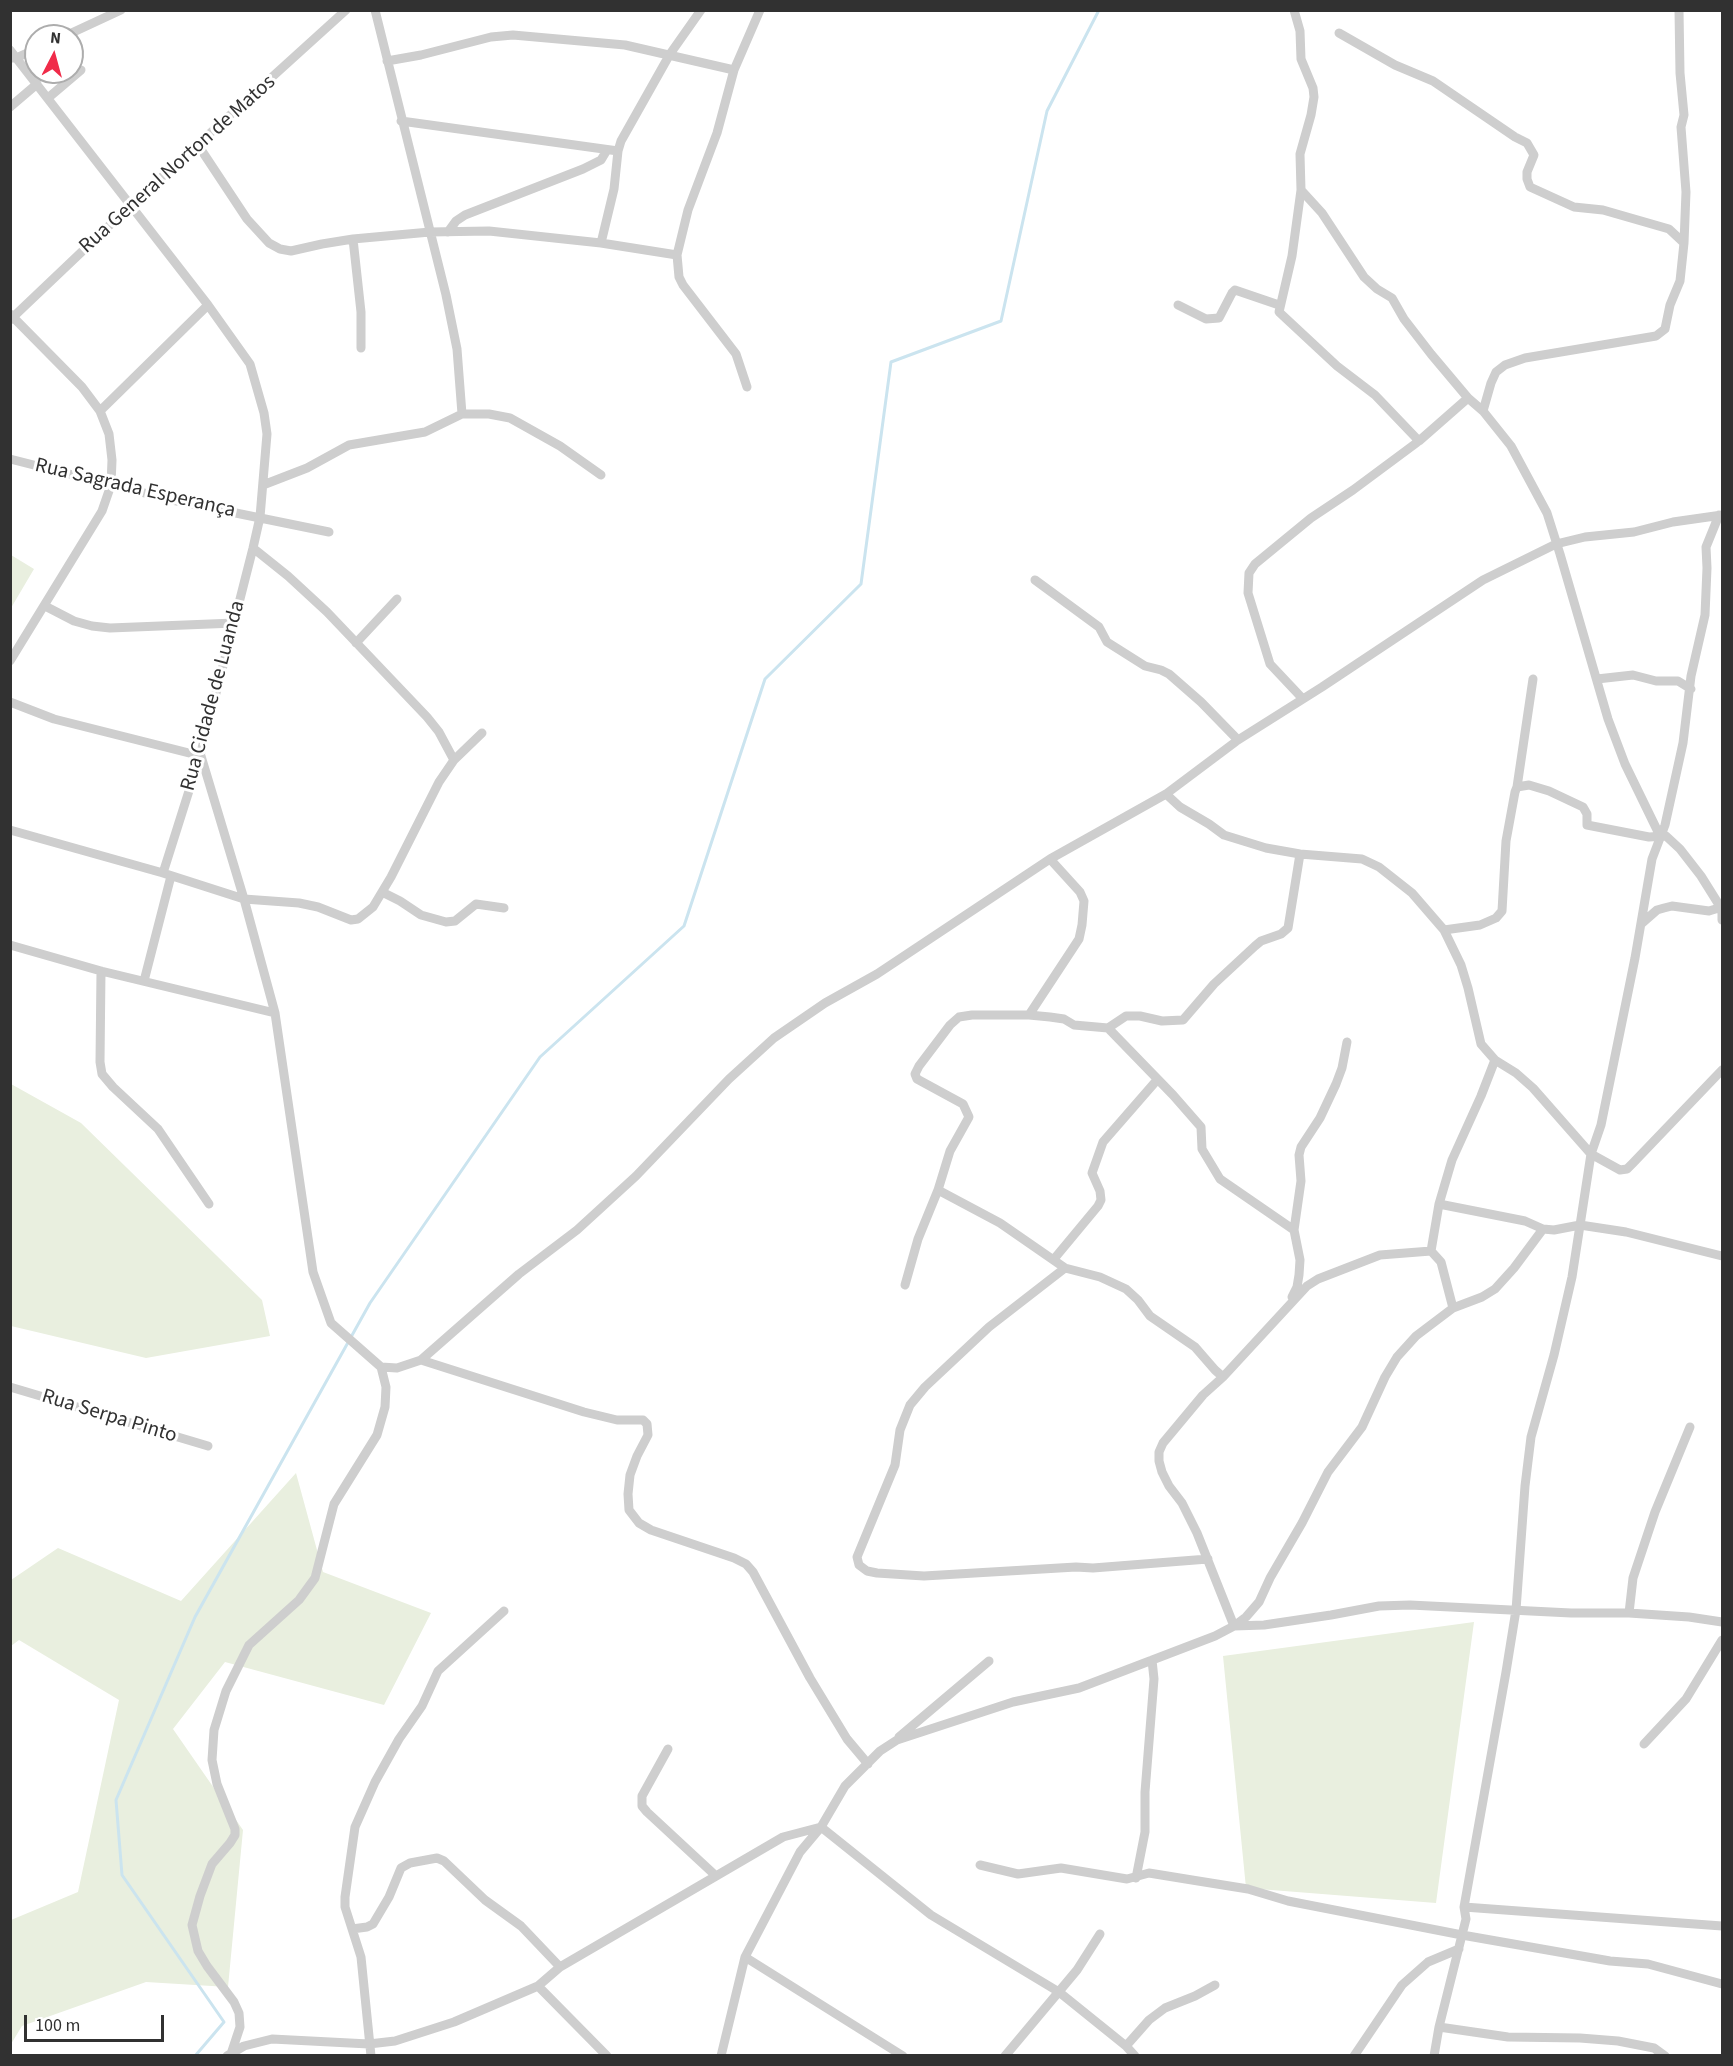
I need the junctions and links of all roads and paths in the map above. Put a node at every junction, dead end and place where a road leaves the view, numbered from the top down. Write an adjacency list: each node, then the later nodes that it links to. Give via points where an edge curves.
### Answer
1 (121, 10): 8 (street)
2 (346, 10): 20 (street, Rua General Norton de Matos)
3 (375, 10): 12 (street)
4 (701, 10): 10 (street)
5 (760, 10): 14 (street)
6 (1294, 10): 23 (street, via 1301,59 1314,97 1300,154)
7 (1679, 10): 29 (street, via 1686,192)
8 (84, 27)
9 (1339, 33): 29 (street, via 1395,65 1433,81 1527,143 1534,156 1527,172 1530,187 1574,207 1603,210 1669,229)
10 (670, 54): 12 (street, via 625,45 513,35); 14 (street); 22 (street)
11 (12, 55): 13 (street, Rua Cidade de Luanda)
12 (387, 61): 19 (street)
13 (24, 69)
14 (734, 70): 30 (street)
15 (37, 84): 17 (street, Rua Cidade de Luanda); 18 (street)
16 (64, 84): 17 (street)
17 (48, 98): 24 (street, Rua Cidade de Luanda)
18 (10, 107)
19 (401, 121): 21 (street); 25 (street)
20 (198, 145): 24 (street, Rua General Norton de Matos); 27 (street, via 247,219 269,243 291,251)
21 (607, 150): 22 (street); 26 (street, via 601,160 583,169 465,215)
22 (618, 151): 28 (street)
23 (1301, 190): 33 (street, via 1292,256); 37 (street, via 1322,213 1364,277 1392,298)
24 (132, 204): 31 (street, Rua Cidade de Luanda); 34 (street, Rua General Norton de Matos)
25 (430, 232): 26 (street); 27 (street); 40 (street, via 457,349)
26 (448, 232): 28 (street, via 489,231)
27 (353, 239): 35 (street)
28 (601, 243): 30 (street)
29 (1684, 243): 39 (street, via 1680,281 1660,334 1505,365 1496,372)
30 (677, 255): 36 (street, via 683,285 736,354)
31 (208, 305): 38 (street); 45 (street, Rua Cidade de Luanda, via 250,364 258,388 267,434)
32 (1178, 305): 33 (street, via 1206,319 1219,318 1235,290)
33 (1279, 305): 41 (street, via 1283,318 1375,395)
34 (12, 317): 38 (street, via 82,387)
35 (361, 348)
36 (747, 387)
37 (1467, 398): 39 (street); 41 (street)
38 (100, 411): 44 (street, via 109,434)
39 (1483, 411): 49 (street, via 1511,446 1546,513)
40 (462, 414): 43 (street, via 510,418 540,433); 45 (street, via 425,432 349,446)
41 (1419, 441): 60 (street, via 1311,518 1249,573 1248,593 1270,664)
42 (10, 459): 44 (street, Rua Sagrada Esperança)
43 (601, 475)
44 (111, 485): 47 (street, Rua Sagrada Esperança); 53 (street, via 102,510)
45 (263, 485): 47 (street, Rua Cidade de Luanda)
46 (1721, 515): 49 (street); 59 (street, via 1706,547 1705,615)
47 (260, 517): 48 (street, Rua Sagrada Esperança); 50 (street, Rua Cidade de Luanda)
48 (329, 532)
49 (1556, 544): 58 (street); 60 (street, via 1483,580)
50 (254, 548): 54 (street, Rua Cidade de Luanda); 55 (street)
51 (1035, 580): 63 (street, via 1099,627 1107,642 1145,666 1169,674)
52 (398, 599): 55 (street)
53 (45, 606): 54 (street, via 74,621 110,628); 56 (street)
54 (235, 623): 64 (street, Rua Cidade de Luanda)
55 (356, 643): 65 (street, via 427,717)
56 (10, 661)
57 (1533, 679): 66 (street)
58 (1597, 679): 59 (street, via 1633,675 1678,681); 69 (street, via 1625,764)
59 (1691, 689): 69 (street, via 1683,743)
60 (1302, 699): 63 (street)
61 (10, 702): 64 (street, via 54,718)
62 (482, 733): 65 (street)
63 (1238, 740): 67 (street)
64 (200, 756): 72 (street, Rua Cidade de Luanda); 74 (street)
65 (454, 760): 73 (street)
66 (1517, 787): 69 (street, via 1529,785 1580,805 1587,814 1587,825); 79 (street, via 1506,841 1502,911 1480,925)
67 (1166, 794): 70 (street, via 1224,835); 71 (street)
68 (11, 831): 72 (street)
69 (1660, 836): 75 (street, via 1666,836 1680,849); 78 (street)
70 (1300, 854): 79 (street, via 1353,858 1379,867 1412,893); 85 (street, via 1287,928 1281,934 1255,946 1183,1020 1126,1016)
71 (1050, 859): 84 (street, via 1080,892 1083,918 1079,939); 104 (street, via 774,1038 577,1230 519,1274)
72 (167, 875): 74 (street); 82 (street, Rua Cidade de Luanda)
73 (382, 892): 74 (street, via 373,908 351,920 298,903); 76 (street, via 421,915 446,922 455,921 476,904)
74 (244, 899): 83 (street)
75 (1722, 907): 77 (street); 78 (street, via 1709,911 1671,906 1657,910)
76 (504, 908)
77 (1722, 921)
78 (1641, 924): 90 (street, via 1601,1125)
79 (1444, 930): 87 (street, via 1465,977 1481,1044)
80 (10, 945): 81 (street)
81 (101, 970): 82 (street); 92 (street, via 102,1074 158,1129)
82 (144, 981): 83 (street)
83 (275, 1013): 105 (street, via 313,1272 331,1323)
84 (1029, 1015): 85 (street); 91 (street, via 959,1017 919,1066 916,1079 963,1104 969,1117 950,1151)
85 (1108, 1028): 89 (street)
86 (1347, 1042): 96 (street, via 1336,1084 1301,1147)
87 (1494, 1060): 90 (street, via 1516,1072 1533,1088); 93 (street, via 1452,1160)
88 (1722, 1070): 90 (street, via 1627,1169 1620,1170)
89 (1157, 1080): 96 (street, via 1201,1127 1202,1149 1220,1179); 99 (street, via 1102,1142 1092,1173 1101,1200)
90 (1591, 1154): 94 (street)
91 (938, 1190): 99 (street, via 1000,1223); 101 (street)
92 (209, 1204)
93 (1439, 1204): 95 (street, via 1525,1221); 97 (street)
94 (1580, 1225): 95 (street); 98 (street); 112 (street, via 1572,1278 1531,1437)
95 (1543, 1229): 103 (street, via 1495,1289)
96 (1294, 1230): 102 (street, via 1299,1275)
97 (1431, 1251): 102 (street, via 1380,1255 1318,1279); 103 (street, via 1441,1262)
98 (1722, 1256)
99 (1054, 1259): 100 (street)
100 (1065, 1268): 106 (street, via 1126,1289 1150,1316 1195,1347); 110 (street, via 989,1327 910,1405 900,1430 895,1465 857,1557 859,1565 877,1573 924,1576)
101 (905, 1285)
102 (1288, 1304): 106 (street)
103 (1454, 1308): 111 (street, via 1416,1336 1397,1357 1362,1427 1328,1472)
104 (421, 1360): 105 (street, via 397,1368); 124 (street, via 584,1412 643,1420 648,1435 630,1475 629,1510 651,1530 746,1564 810,1678)
105 (381, 1367): 144 (street, via 385,1407 377,1435 334,1504 315,1578 299,1599 249,1645 226,1691 214,1730 212,1760 235,1835 212,1864 192,1925 198,1951 239,2013 240,2027)
106 (1223, 1377): 110 (street, via 1163,1443 1159,1461)
107 (10, 1387): 109 (street, Rua Serpa Pinto)
108 (1690, 1427): 114 (street, via 1633,1578)
109 (208, 1446)
110 (1208, 1559): 117 (street)
111 (1259, 1602): 116 (street); 117 (street)
112 (1516, 1610): 114 (street); 116 (street, via 1379,1606); 129 (street)
113 (504, 1611): 131 (street, via 438,1671 422,1706 375,1782 355,1827 345,1897)
114 (1629, 1613): 115 (street)
115 (1722, 1622)
116 (1264, 1625): 117 (street)
117 (1234, 1626): 119 (street)
118 (1722, 1640): 121 (street, via 1686,1699)
119 (1152, 1660): 123 (street, via 1079,1688 1013,1702 897,1740); 128 (street, via 1145,1832)
120 (989, 1661): 123 (street)
121 (1644, 1744)
122 (668, 1749): 127 (street, via 642,1796 642,1806)
123 (880, 1751): 124 (street)
124 (868, 1764): 125 (street, via 845,1786)
125 (821, 1827): 127 (street, via 783,1837); 135 (street, via 800,1852); 140 (street, via 931,1916)
126 (980, 1865): 128 (street, via 1018,1874 1061,1868)
127 (717, 1876): 136 (street)
128 (1136, 1878): 133 (street, via 1149,1873 1248,1889 1288,1901)
129 (1464, 1907): 130 (street); 133 (street)
130 (1722, 1926)
131 (351, 1929): 136 (street, via 367,1927 375,1921 401,1868 437,1858 521,1926); 142 (street, via 361,1957)
132 (1100, 1934): 140 (street)
133 (1462, 1935): 134 (street); 138 (street, via 1648,1964)
134 (1459, 1949): 141 (street); 151 (street, via 1428,1962 1402,1985)
135 (745, 1957): 147 (street); 148 (street)
136 (560, 1967): 139 (street)
137 (1215, 1984): 143 (street, via 1165,2008)
138 (1722, 1984)
139 (538, 1986): 142 (street, via 454,2022 395,2041); 146 (street)
140 (1059, 1992): 143 (street); 149 (street)
141 (1439, 2027): 152 (street); 153 (street, via 1508,2037 1618,2041 1654,2048)
142 (369, 2044): 144 (street, via 272,2039 244,2046); 145 (street)
143 (1126, 2046): 150 (street)
144 (229, 2055)
145 (371, 2055)
146 (607, 2055)
147 (721, 2055)
148 (903, 2055)
149 (1005, 2055)
150 (1135, 2055)
151 (1354, 2055)
152 (1434, 2055)
153 (1665, 2055)

